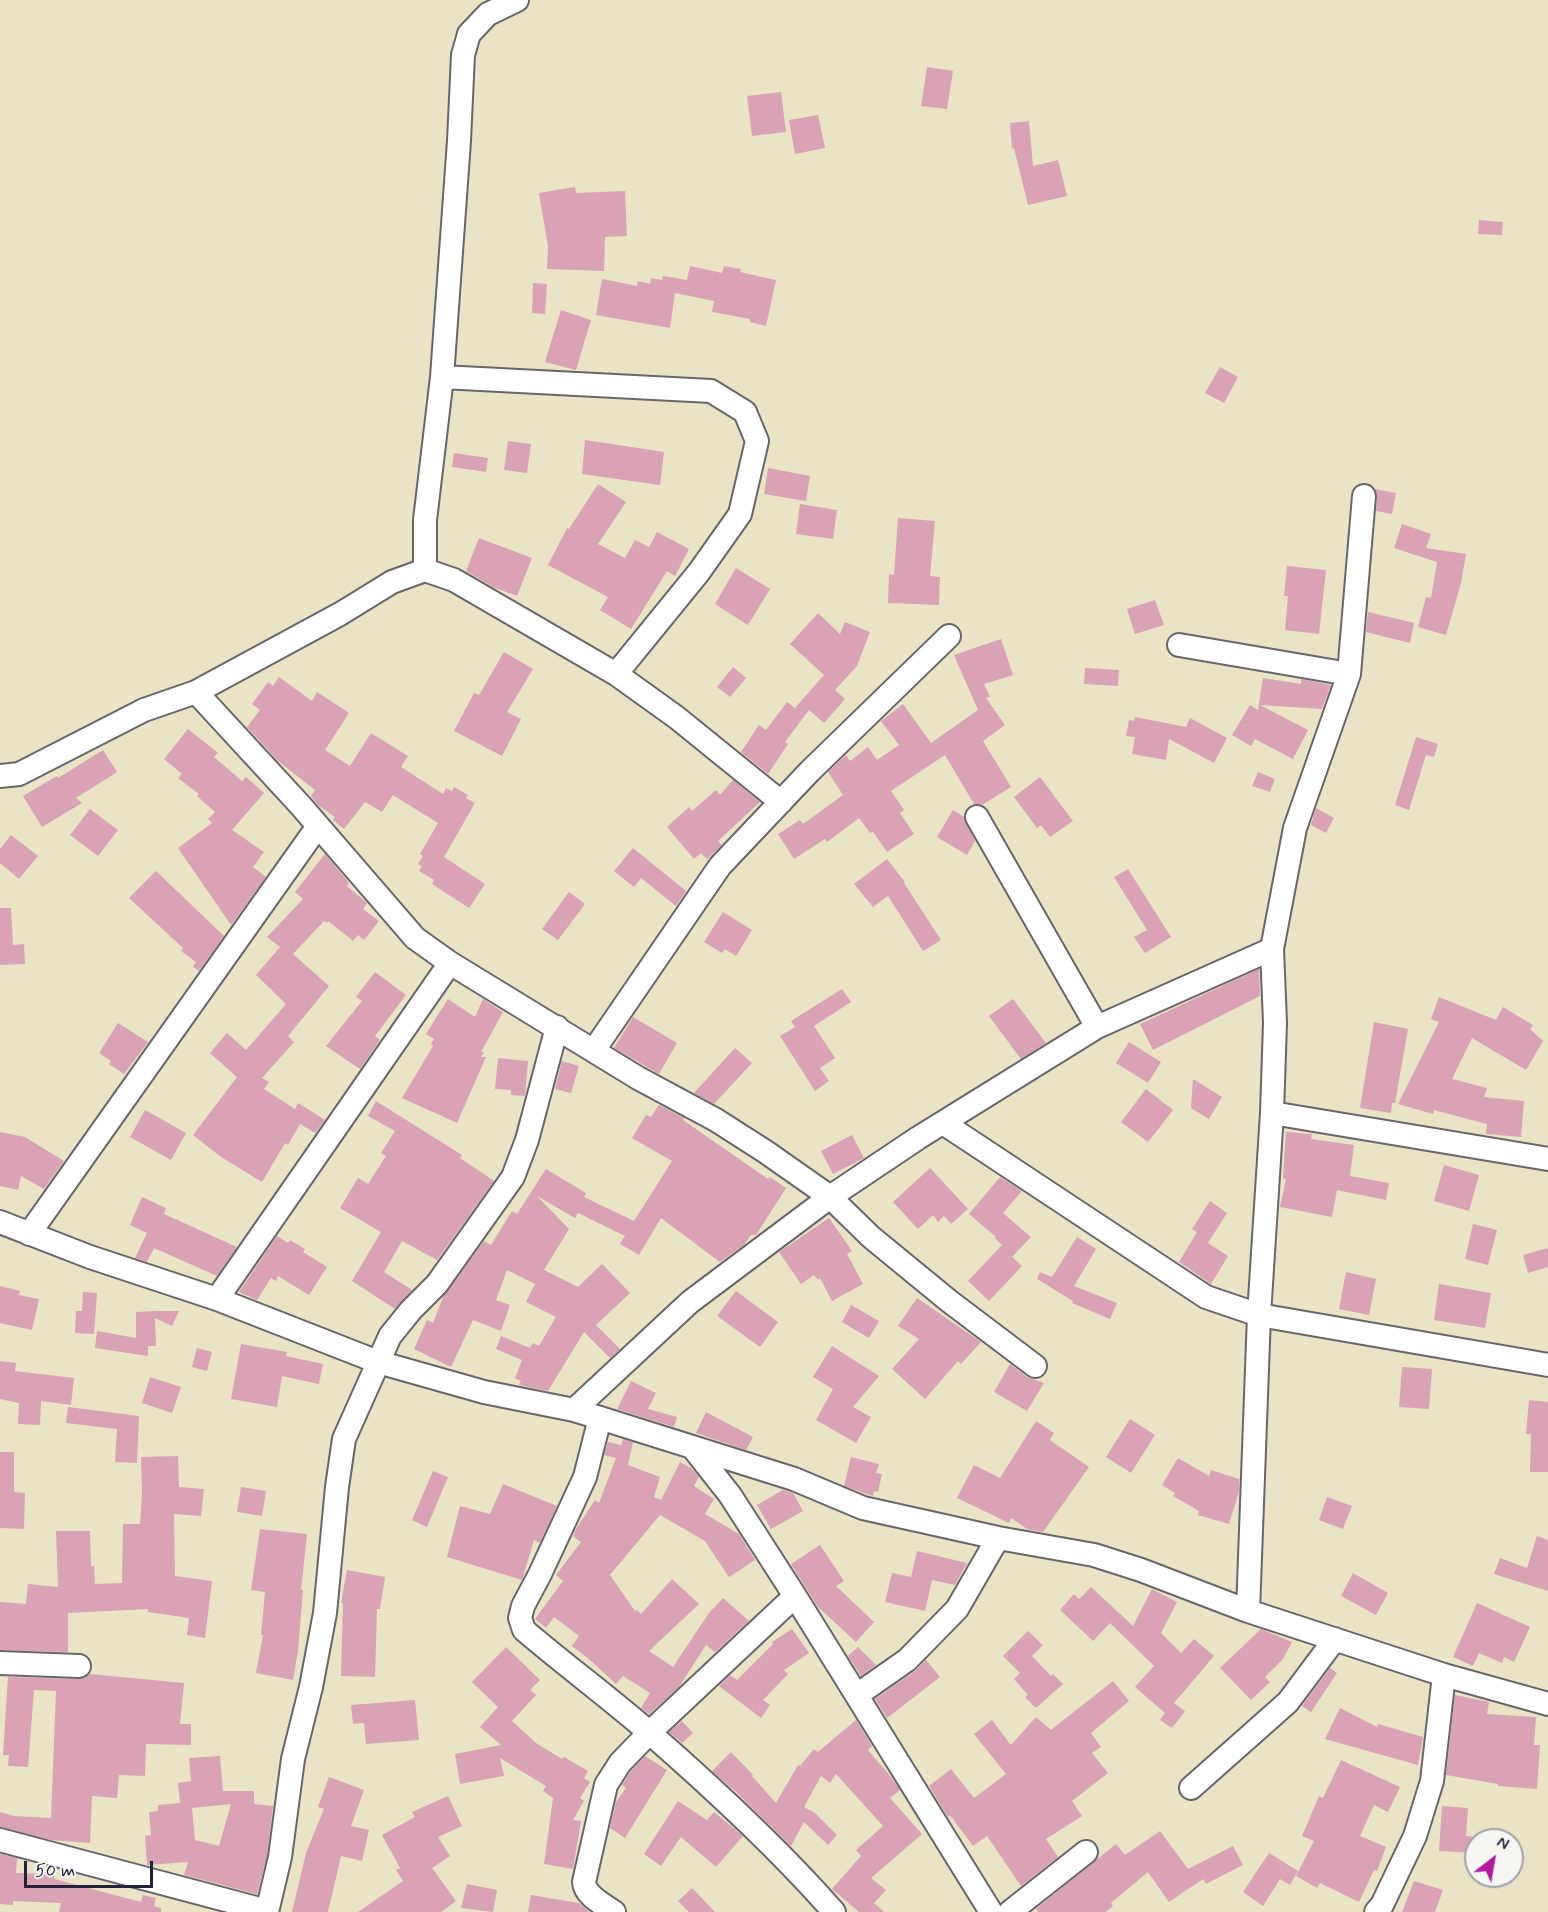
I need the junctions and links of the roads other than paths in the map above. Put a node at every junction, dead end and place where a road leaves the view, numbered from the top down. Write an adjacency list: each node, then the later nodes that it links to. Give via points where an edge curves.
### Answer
1 (517, 0): 2 (street, via 488,14 469,34 463,54)
2 (442, 377): 4 (street, via 425,520); 7 (street, via 711,390 745,412 757,441 740,514 699,572)
3 (1364, 496): 8 (street)
4 (425, 570): 7 (street, via 454,580); 9 (street, via 393,582)
5 (949, 636): 11 (street)
6 (1179, 645): 8 (street)
7 (616, 674): 11 (street)
8 (1349, 674): 14 (street, via 1295,828)
9 (196, 692): 10 (street, via 144,710 19,774); 13 (street)
10 (0, 776)
11 (781, 802): 18 (street, via 720,866)
12 (977, 817): 17 (street)
13 (318, 826): 15 (street, via 415,938); 24 (street)
14 (1272, 949): 17 (street); 19 (street)
15 (450, 963): 16 (street); 25 (street)
16 (557, 1027): 18 (street); 27 (street, via 527,1140 513,1177 437,1284 390,1336)
17 (1097, 1027): 20 (street)
18 (594, 1050): 22 (street, via 716,1120)
19 (1272, 1113): 21 (street); 26 (street)
20 (943, 1123): 22 (street); 26 (street, via 1206,1297)
21 (1548, 1159)
22 (830, 1197): 29 (street, via 880,1244); 30 (street, via 690,1302)
23 (0, 1222): 24 (street)
24 (29, 1234): 25 (street)
25 (217, 1299): 27 (street)
26 (1258, 1315): 28 (street); 35 (street)
27 (378, 1362): 30 (street, via 484,1392); 46 (street, via 345,1439 325,1613 293,1759 280,1857)
28 (1548, 1365)
29 (1035, 1366)
30 (574, 1410): 31 (street)
31 (600, 1418): 32 (street); 42 (street, via 585,1477 520,1618 524,1630)
32 (693, 1448): 33 (street, via 794,1479 863,1508); 34 (street, via 730,1495)
33 (998, 1538): 35 (street, via 1094,1555); 40 (street, via 957,1609 907,1660)
34 (795, 1596): 40 (street); 42 (street)
35 (1248, 1611): 36 (street)
36 (1335, 1639): 39 (street); 43 (street, via 1288,1702)
37 (0, 1663): 38 (street)
38 (79, 1666)
39 (1444, 1675): 41 (street); 51 (street, via 1432,1781 1415,1836)
40 (856, 1695): 49 (street)
41 (1544, 1696)
42 (649, 1733): 47 (street, via 620,1763 606,1785 585,1871 584,1889); 48 (street, via 795,1868)
43 (1191, 1788)
44 (0, 1840): 46 (street)
45 (1086, 1852): 50 (street)
46 (267, 1911)
47 (614, 1912)
48 (834, 1912)
49 (991, 1912)
50 (1010, 1912)
51 (1376, 1912)

